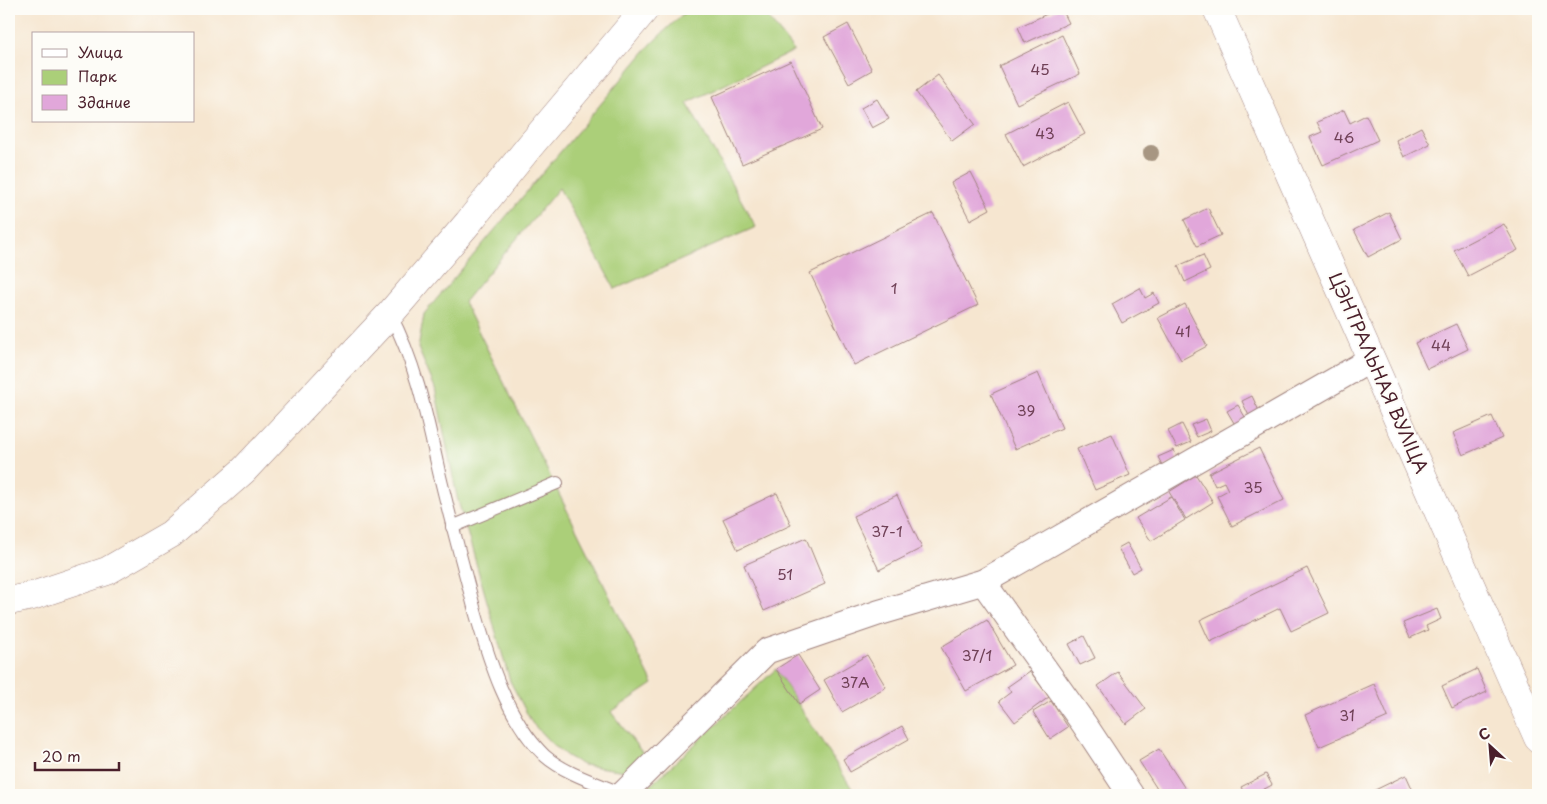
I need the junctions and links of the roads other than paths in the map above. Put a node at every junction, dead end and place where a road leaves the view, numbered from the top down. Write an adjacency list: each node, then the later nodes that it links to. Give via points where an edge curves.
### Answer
1 (645, 9): 3 (main road)
2 (1217, 9): 4 (main road, ЦЭНТРАЛЬНАЯ ВУЛІЦА)
3 (390, 314): 6 (lane, via 411,360); 8 (main road, via 243,471 171,534 107,571)
4 (1371, 357): 7 (street); 9 (main road, ЦЭНТРАЛЬНАЯ ВУЛІЦА)
5 (557, 483): 6 (lane)
6 (452, 527): 10 (lane, via 486,651 514,714 545,755 560,767)
7 (983, 582): 10 (street, via 766,651); 11 (street)
8 (20, 598)
9 (1538, 738)
10 (623, 794)
11 (1131, 795)

